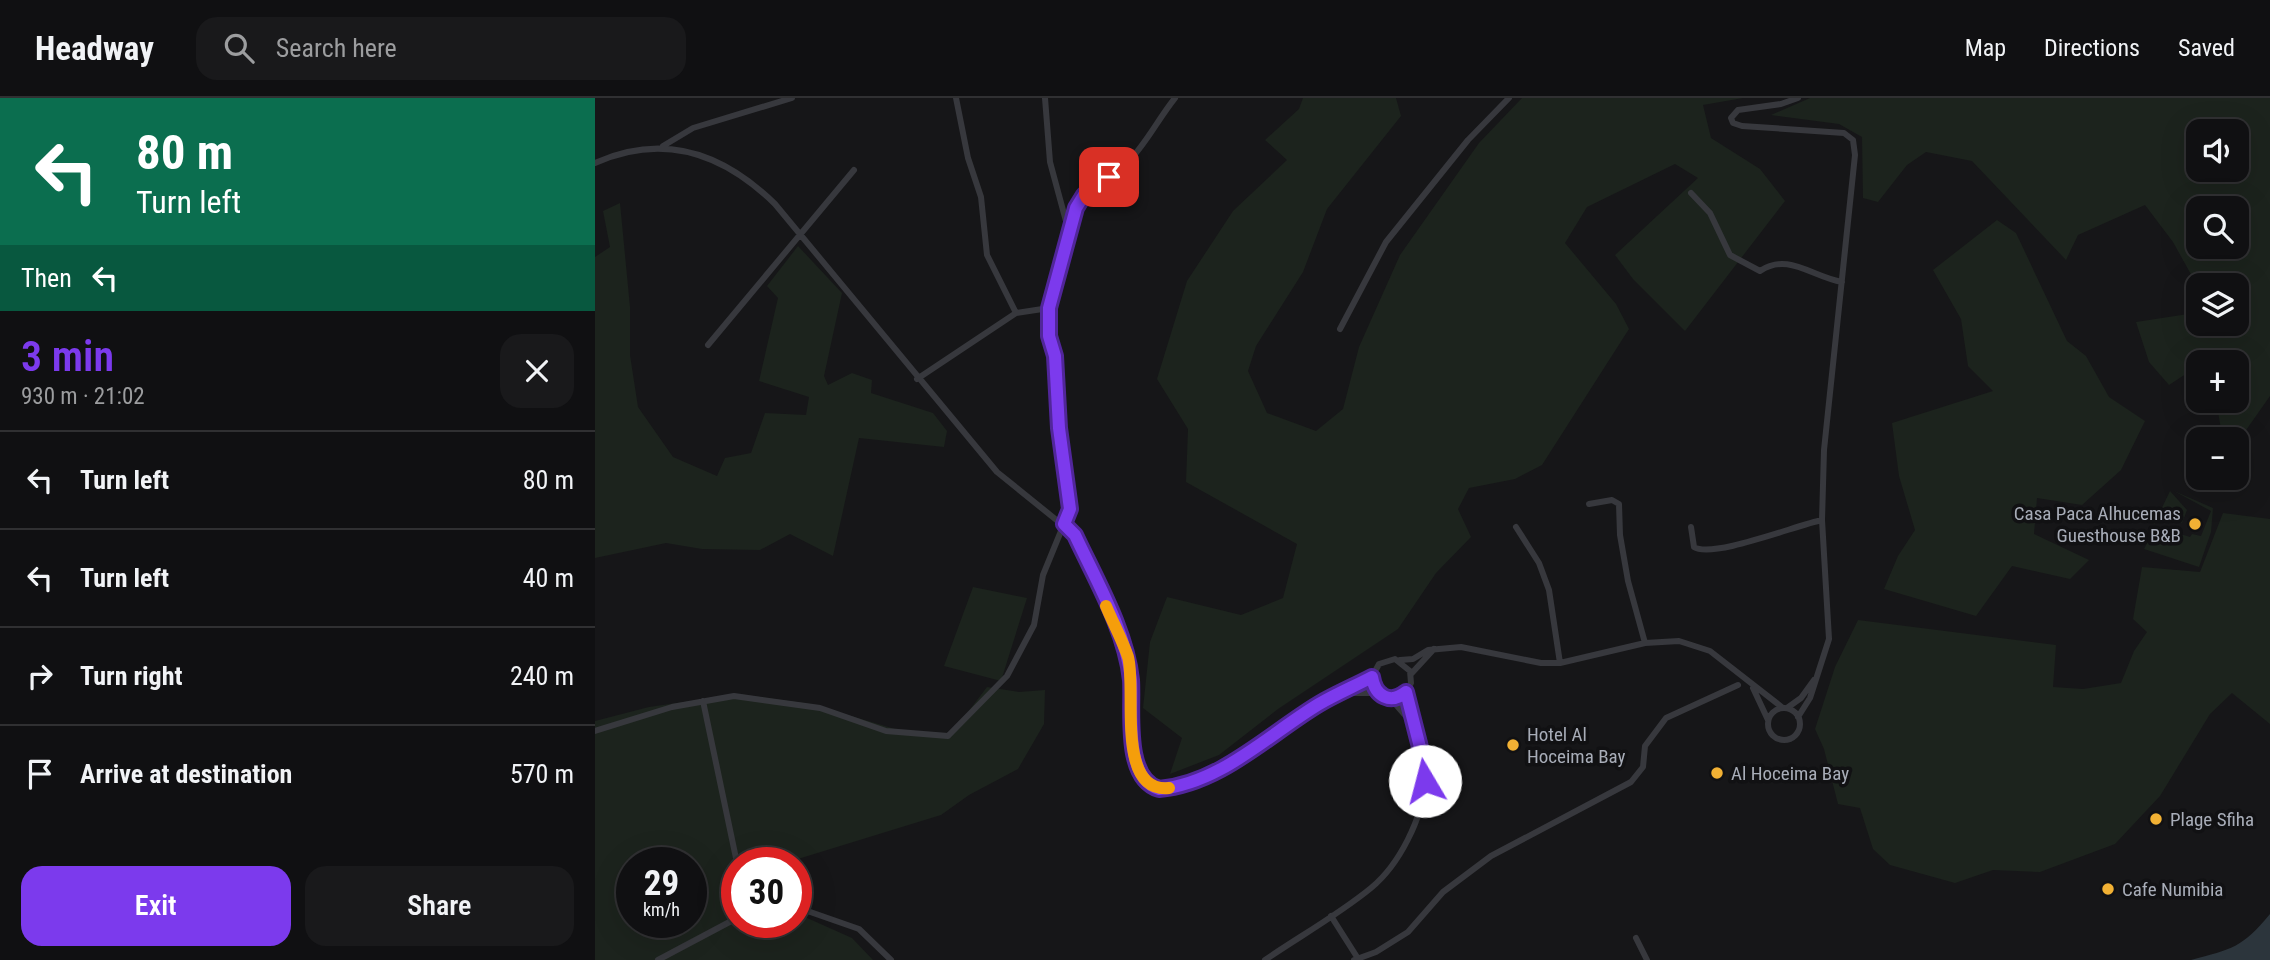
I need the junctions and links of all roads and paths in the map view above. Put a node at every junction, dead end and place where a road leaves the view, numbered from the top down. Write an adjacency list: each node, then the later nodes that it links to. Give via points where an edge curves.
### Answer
1 (792, 98): 7 (street, via 693,128)
2 (955, 98): 15 (street, via 981,197 986,255)
3 (1045, 98): 12 (street, via 1050,162)
4 (1175, 98): 12 (street, via 1126,164 1084,195)
5 (1509, 98): 16 (street, via 1468,140 1385,242)
6 (1798, 98): 13 (street, via 1738,110 1732,120 1742,126 1844,133 1853,140)
7 (663, 146): 8 (street, via 633,149); 11 (street, via 736,171 775,204)
8 (595, 163)
9 (854, 170): 11 (street)
10 (1691, 193): 13 (street, via 1710,214 1730,255 1752,269 1788,263)
11 (799, 234): 17 (street); 18 (street)
12 (1070, 236): 14 (street)
13 (1842, 282): 20 (street, via 1824,450)
14 (1049, 308): 15 (street); 21 (street, via 1070,509)
15 (1016, 313): 18 (street)
16 (1340, 329)
17 (708, 345)
18 (917, 379): 21 (street, via 997,472)
19 (1589, 504): 24 (street, via 1612,500 1619,504 1622,547)
20 (1822, 520): 23 (street, via 1742,544 1703,550 1694,547); 28 (street, via 1830,624)
21 (1064, 524): 34 (street, via 1075,535 1128,657 1133,744 1141,776 1154,787 1182,785 1228,764); 37 (street, via 1043,575 1034,625 1007,676 948,736 886,730 820,708 750,697)
22 (1516, 527): 27 (street, via 1549,590)
23 (1691, 527)
24 (1645, 643): 27 (street); 32 (street, via 1679,641 1710,651)
25 (1434, 649): 26 (street); 27 (street, via 1472,647); 29 (street)
26 (1398, 660): 29 (street); 30 (street, via 1381,662)
27 (1560, 663)
28 (1819, 672): 38 (street, via 1801,698); 39 (street)
29 (1411, 674): 33 (street)
30 (1372, 677): 34 (street); 35 (street)
31 (1738, 685): 48 (street, via 1666,718 1645,746 1643,767 1631,782 1491,856 1443,892 1408,932)
32 (1753, 687): 38 (street); 40 (street)
33 (1406, 692): 36 (street); 41 (street)
34 (1339, 693): 35 (street)
35 (1379, 694): 36 (street)
36 (1390, 698): 41 (street)
37 (703, 701): 42 (street); 43 (street)
38 (1785, 708): 39 (street); 40 (street, via 1773,712)
39 (1798, 717): 40 (street, via 1798,732 1786,740 1771,734)
40 (1768, 720)
41 (1412, 723): 45 (street, via 1425,781 1418,813 1400,853 1373,887)
42 (595, 732)
43 (734, 847)
44 (812, 913): 50 (street, via 859,929)
45 (1331, 916): 48 (street); 51 (street)
46 (721, 927): 49 (street)
47 (1636, 938): 52 (street)
48 (1356, 959)
49 (658, 960)
50 (891, 960)
51 (1265, 960)
52 (1647, 960)

